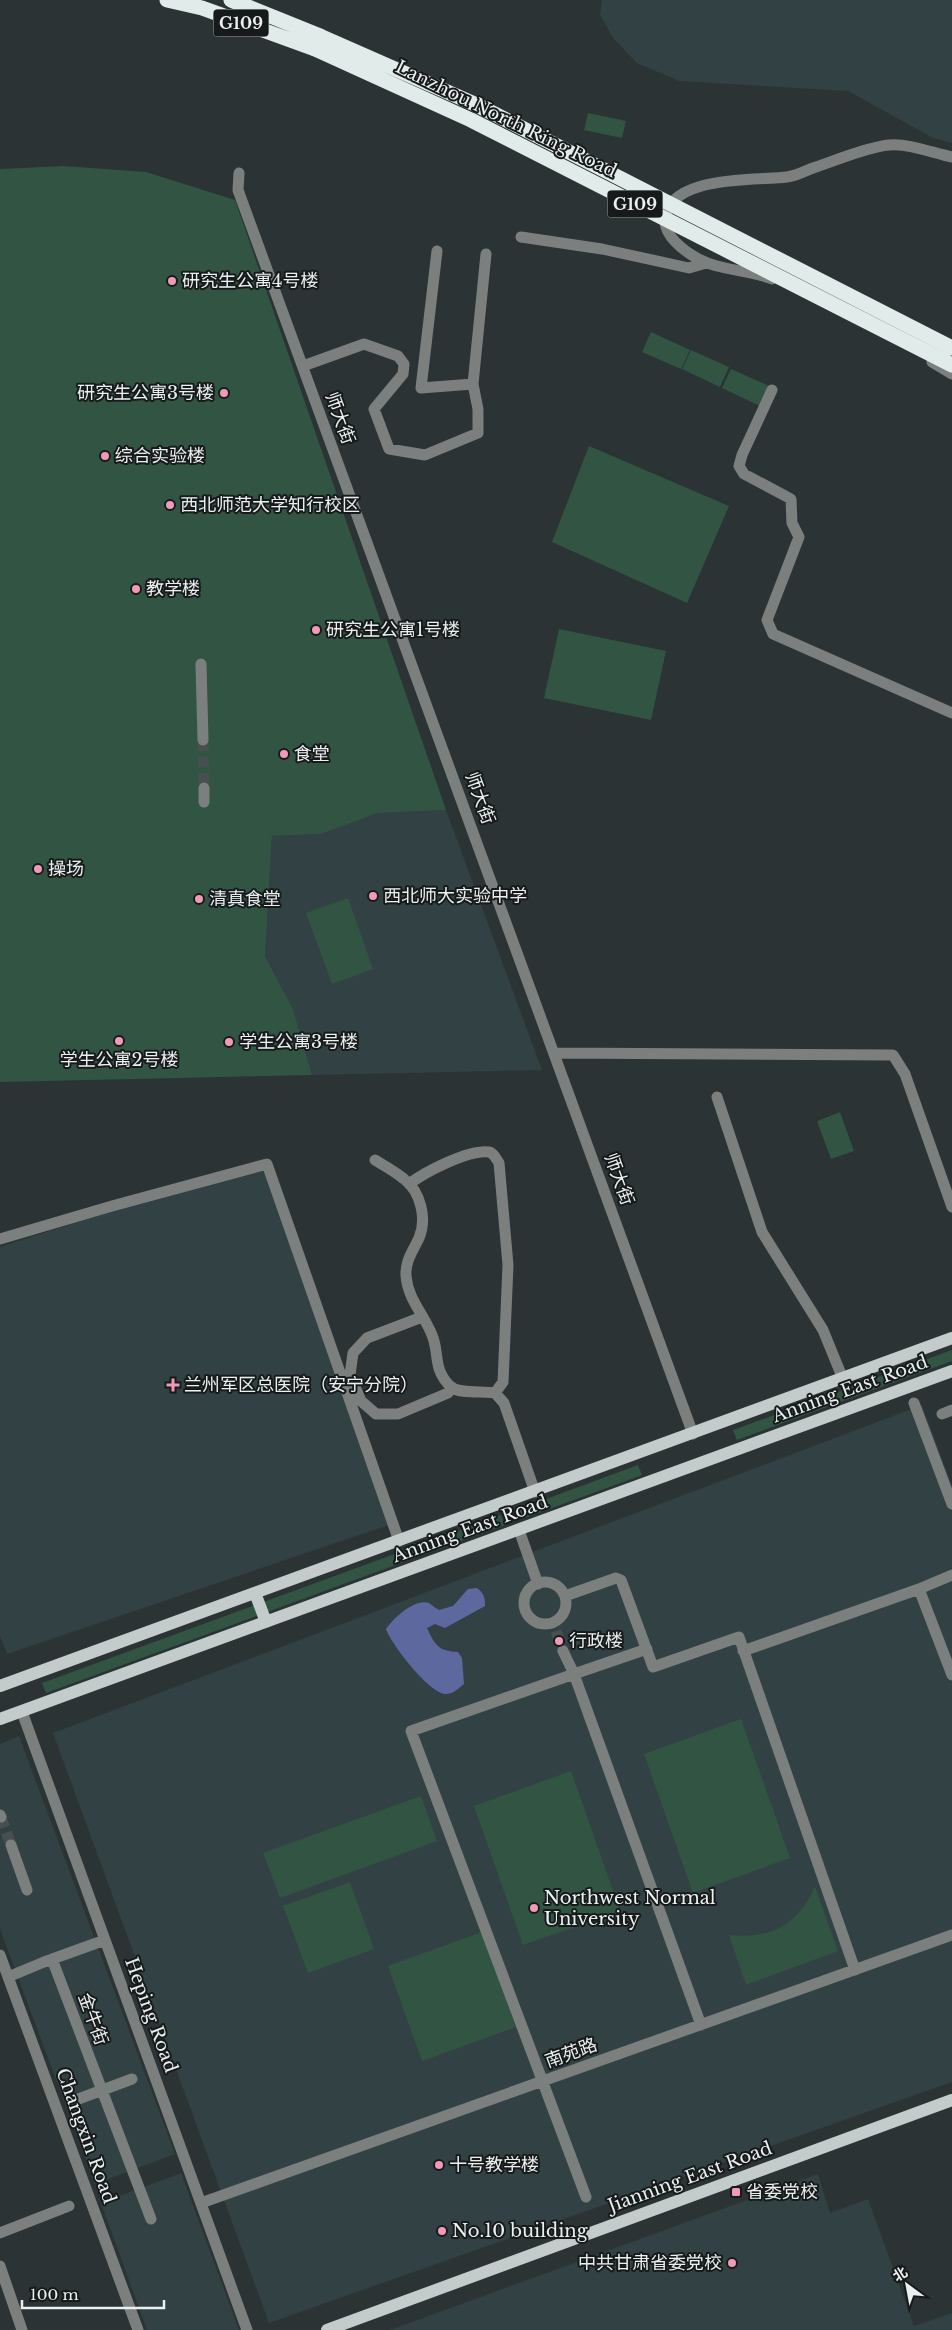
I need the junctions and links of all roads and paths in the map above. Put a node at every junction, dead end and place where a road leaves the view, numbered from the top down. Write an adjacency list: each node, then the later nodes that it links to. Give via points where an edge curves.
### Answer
1 (167, 0): 3 (highway, Lanzhou North Ring Road / G109)
2 (231, 0): 3 (highway, Lanzhou North Ring Road / G109)
3 (317, 42): 10 (highway, Lanzhou North Ring Road / G109, bridge, via 477,106); 11 (highway, Lanzhou North Ring Road / G109, bridge)
4 (952, 157): 9 (street, via 889,145 789,177 738,179 688,191 675,200 666,213 665,226 674,240)
5 (239, 173): 12 (street, 师大街, via 238,190)
6 (521, 238): 9 (street, via 602,249 689,268)
7 (437, 251): 14 (street, via 421,388)
8 (486, 254): 14 (street)
9 (706, 263): 13 (street, via 765,276 827,302)
10 (952, 348)
11 (952, 365)
12 (303, 366): 14 (street, via 364,344 398,356 404,364 403,374 374,409 389,449 425,455 478,433 478,409); 21 (street, 师大街)
13 (952, 374)
14 (472, 384)
15 (772, 390): 17 (street, via 739,466 744,474 791,499 792,523 799,537 767,620 773,634)
16 (201, 664): 18 (street)
17 (952, 713)
18 (203, 740)
19 (204, 788): 20 (street)
20 (204, 802)
21 (555, 1053): 25 (street, via 893,1055 905,1074); 34 (street, 师大街)
22 (716, 1097): 30 (street, via 762,1232 823,1330)
23 (376, 1160): 24 (street)
24 (409, 1184): 27 (street, via 424,1221 408,1258 406,1276 410,1297); 32 (street, via 428,1170 474,1154 488,1152 499,1163 508,1265 503,1382)
25 (952, 1207)
26 (0, 1239): 38 (street, via 267,1164)
27 (422, 1317): 31 (street, via 434,1338 438,1369); 31 (street, via 367,1338 353,1353 350,1376 361,1401 376,1414 398,1414 448,1392)
28 (952, 1338): 30 (main road, Anning East Road)
29 (952, 1370): 37 (main road, Anning East Road)
30 (843, 1379): 34 (main road, Anning East Road)
31 (452, 1387): 32 (street, via 460,1392)
32 (495, 1393): 35 (street, via 504,1403)
33 (914, 1403): 36 (street)
34 (693, 1434): 35 (main road, Anning East Road)
35 (535, 1492): 38 (main road, Anning East Road)
36 (952, 1504)
37 (519, 1530): 40 (street); 44 (main road, Anning East Road)
38 (399, 1541): 42 (main road, Anning East Road)
39 (952, 1575): 41 (street)
40 (538, 1584): 43 (street, via 554,1584); 43 (street, via 531,1588 524,1602 536,1622 554,1627 564,1612)
41 (919, 1589): 47 (street); 49 (street)
42 (255, 1593): 44 (main road); 50 (main road, Anning East Road)
43 (565, 1596): 45 (street, via 616,1578 621,1580)
44 (266, 1622): 51 (main road, Anning East Road)
45 (647, 1649): 47 (street, via 654,1667 739,1637); 48 (street)
46 (563, 1651): 48 (street)
47 (744, 1651): 59 (street)
48 (574, 1674): 61 (street); 63 (street, via 411,1731)
49 (952, 1675)
50 (0, 1686)
51 (22, 1712): 52 (main road, Anning East Road); 56 (street, Heping Road)
52 (0, 1719)
53 (10, 1845): 54 (street)
54 (27, 1890)
55 (952, 1935): 59 (street, 南苑路)
56 (106, 1940): 58 (street); 68 (street, Heping Road)
57 (0, 1955): 60 (street, Changxin Road)
58 (52, 1959): 60 (street); 64 (street, 金牛街)
59 (856, 1970): 61 (street, 南苑路)
60 (8, 1978): 74 (street, Changxin Road)
61 (701, 2025): 63 (street, 南苑路)
62 (132, 2079): 64 (street)
63 (543, 2081): 67 (street); 68 (street, 南苑路)
64 (101, 2091): 66 (street); 70 (street, 金牛街)
65 (952, 2100): 76 (main road, Jianning East Road)
66 (73, 2101)
67 (586, 2197)
68 (202, 2203): 75 (street, Heping Road)
69 (69, 2206): 71 (street)
70 (150, 2218)
71 (0, 2234)
72 (0, 2266): 73 (street)
73 (22, 2330)
74 (138, 2330)
75 (247, 2330)
76 (327, 2330)

